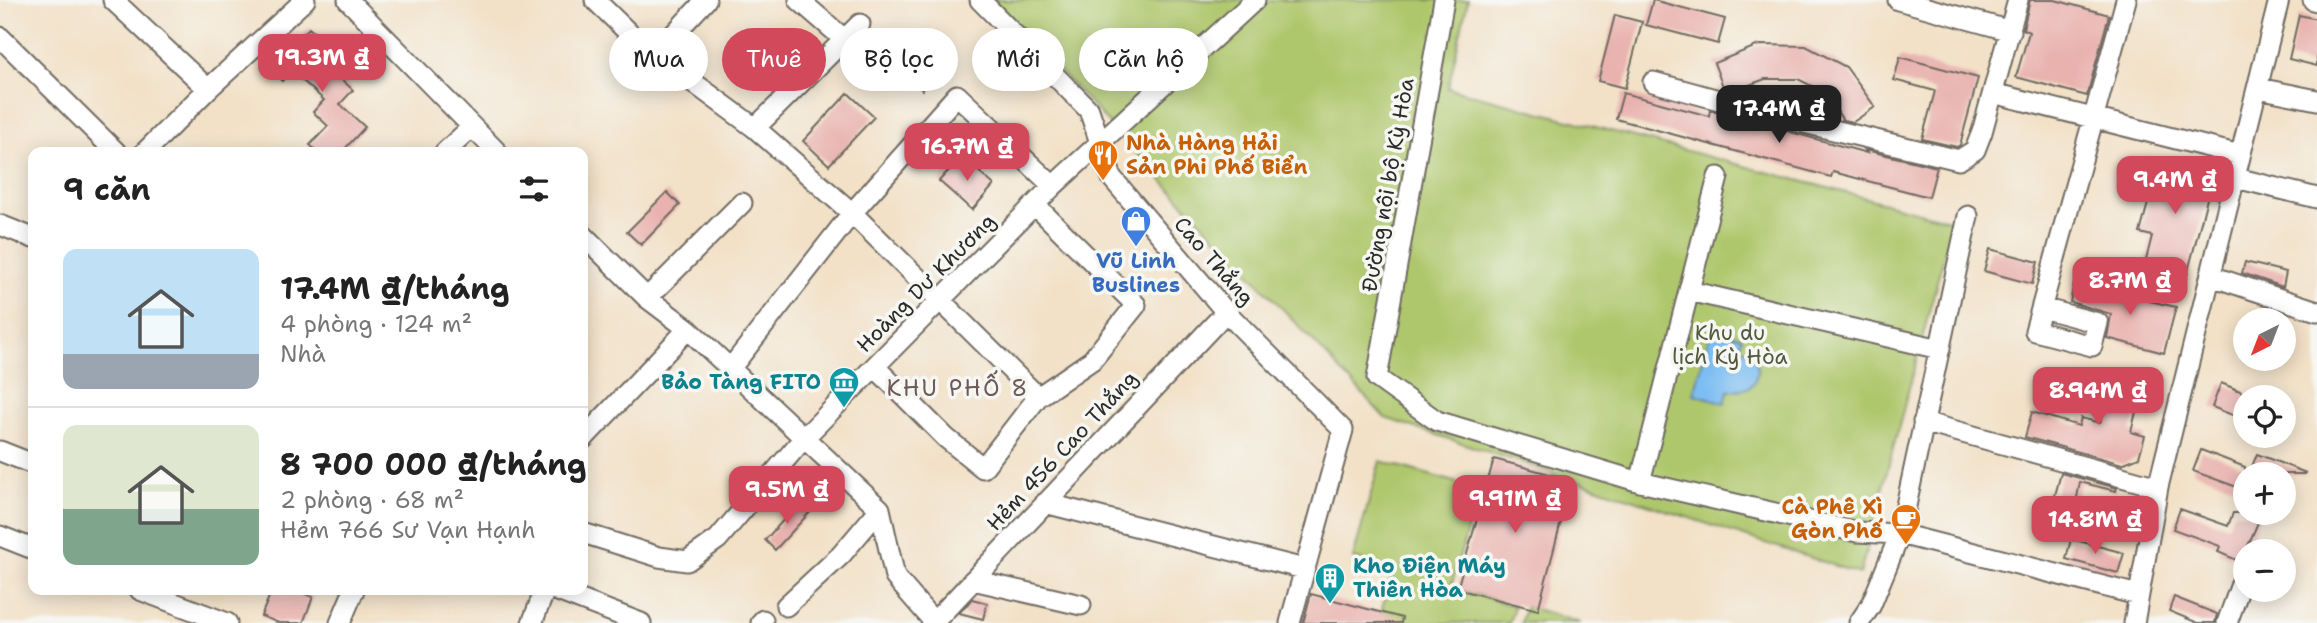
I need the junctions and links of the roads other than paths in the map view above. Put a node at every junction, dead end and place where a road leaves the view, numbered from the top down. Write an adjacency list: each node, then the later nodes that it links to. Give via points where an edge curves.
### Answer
1 (113, 0): 24 (street)
2 (305, 0): 24 (street)
3 (348, 0): 29 (street)
4 (595, 0): 15 (street)
5 (799, 0): 19 (street)
6 (980, 0): 31 (street, Cao Thắng, via 1089,110)
7 (1255, 0): 31 (street, Hoàng Dư Khương)
8 (1444, 0): 65 (street, Đường nội bộ Kỳ Hòa, via 1377,378 1437,421)
9 (1898, 0): 18 (street)
10 (2018, 0): 18 (street)
11 (2126, 0): 28 (street)
12 (2279, 0): 23 (street)
13 (699, 2): 16 (street)
14 (860, 24): 17 (street)
15 (624, 28)
16 (677, 28)
17 (856, 28)
18 (2011, 31): 26 (street)
19 (840, 36)
20 (0, 37): 32 (street)
21 (840, 43): 30 (street)
22 (1653, 82): 26 (street, via 1959,160 1975,150)
23 (2258, 88): 27 (street); 36 (street)
24 (208, 89): 33 (street)
25 (706, 91): 30 (street)
26 (1993, 93): 28 (street)
27 (2317, 100)
28 (2095, 116): 36 (street); 52 (street)
29 (471, 128): 34 (street); 35 (street)
30 (755, 128): 43 (street)
31 (1101, 142): 39 (street, Hoàng Dư Khương); 53 (street, Cao Thắng, via 1112,178)
32 (111, 147)
33 (150, 147)
34 (450, 147)
35 (492, 147)
36 (2240, 155): 38 (street)
37 (1718, 177): 49 (street)
38 (2236, 178): 40 (street); 48 (street)
39 (1053, 186): 42 (street, Hoàng Dư Khương); 43 (street, via 957,95)
40 (2317, 198)
41 (742, 203): 50 (street)
42 (1035, 205): 51 (street, Hoàng Dư Khương); 59 (street, via 1136,305 1092,360)
43 (852, 214): 51 (street); 58 (street)
44 (1968, 216): 56 (street)
45 (0, 225): 46 (street)
46 (28, 236)
47 (588, 246): 50 (street)
48 (2211, 276): 54 (street); 66 (street)
49 (1689, 290): 56 (street); 65 (street)
50 (647, 298): 55 (street)
51 (938, 302): 57 (street, Hoàng Dư Khương); 59 (street)
52 (2042, 308)
53 (1226, 312): 67 (street, Hẻm 456 Cao Thắng); 73 (street, Cao Thắng, via 1343,430)
54 (2317, 312)
55 (688, 328): 58 (street); 61 (street)
56 (1940, 349): 60 (street)
57 (875, 367): 59 (street, via 983,468); 62 (street, Hoàng Dư Khương)
58 (730, 369): 62 (street)
59 (1038, 397)
60 (1923, 422): 66 (street); 69 (street)
61 (588, 434)
62 (803, 439): 68 (street); 70 (street, Hoàng Dư Khương, via 718,539 687,561)
63 (0, 450): 64 (street)
64 (28, 462)
65 (1640, 482): 69 (street, via 1857,532)
66 (2158, 486): 79 (street)
67 (1045, 503): 73 (street); 74 (street, Hẻm 456 Cao Thắng)
68 (880, 509): 82 (street, via 841,555); 83 (street, via 895,578)
69 (1900, 534): 79 (street); 89 (street)
70 (588, 535)
71 (0, 536): 72 (street)
72 (28, 547)
73 (1304, 569): 88 (street)
74 (973, 580): 81 (street); 83 (street, Hẻm 456 Cao Thắng)
75 (153, 595): 84 (street)
76 (352, 595): 85 (street)
77 (543, 595): 86 (street)
78 (568, 595): 87 (street)
79 (2138, 595): 90 (street)
80 (2235, 602): 91 (street)
81 (1081, 605)
82 (786, 606)
83 (933, 622)
84 (228, 623)
85 (340, 623)
86 (532, 623)
87 (641, 623)
88 (1290, 623)
89 (1859, 623)
90 (2134, 623)
91 (2227, 623)

